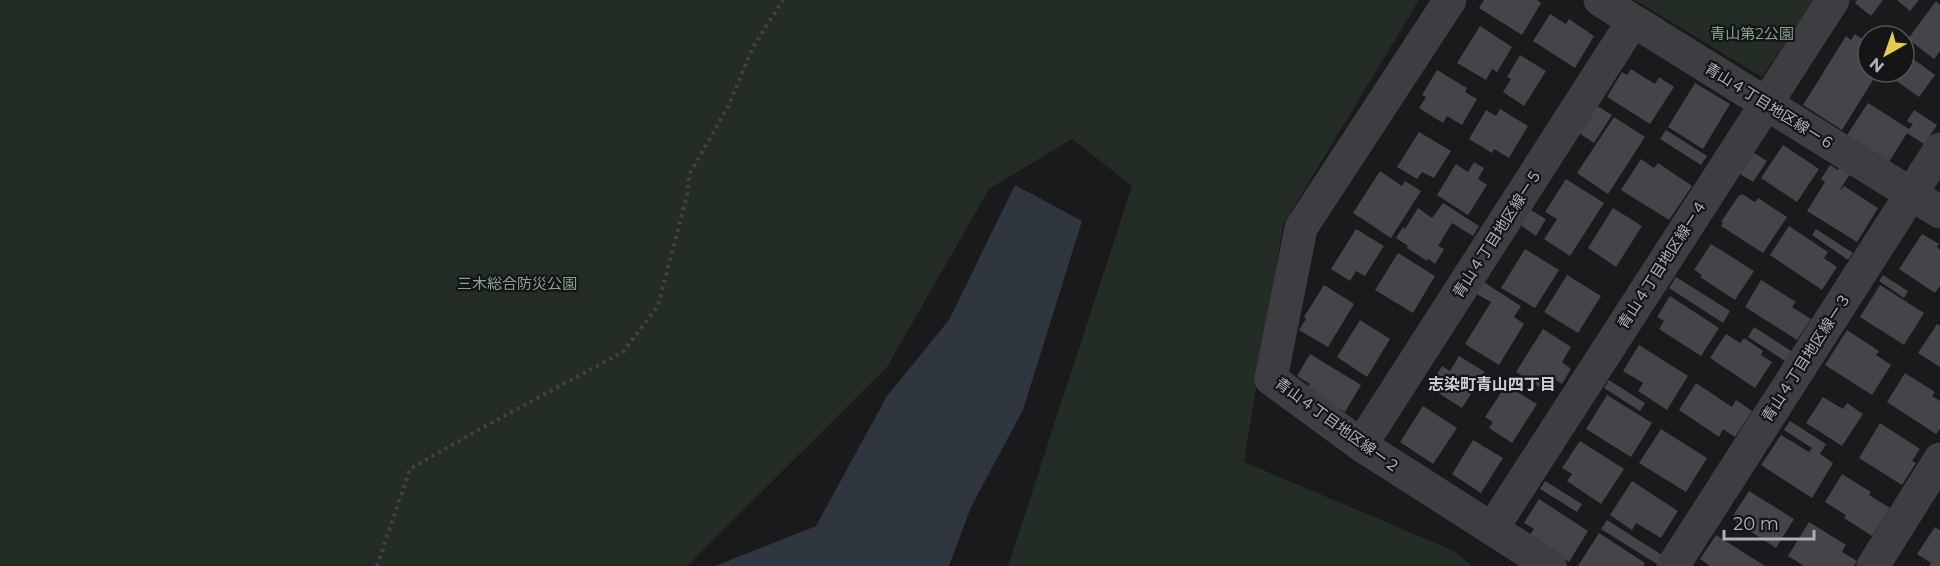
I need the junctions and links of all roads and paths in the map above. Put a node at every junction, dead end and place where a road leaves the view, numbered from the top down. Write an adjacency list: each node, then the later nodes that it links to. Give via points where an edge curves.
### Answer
1 (783, 0): 13 (path, via 753,47 728,107 689,175 658,306 623,352 410,469)
2 (1450, 0): 10 (street, 青山４丁目地区線ー２, via 1301,228 1271,379)
3 (1600, 0): 5 (street, 青山４丁目地区線ー６)
4 (1833, 0): 6 (street, 青山４丁目地区線ー４)
5 (1633, 21): 6 (street, 青山４丁目地区線ー６); 10 (street, 青山４丁目地区線ー５)
6 (1765, 103): 8 (street, 青山４丁目地区線ー６); 12 (street, 青山４丁目地区線ー４)
7 (1940, 149): 8 (street, 青山４丁目地区線ー３)
8 (1911, 193): 9 (street, 青山４丁目地区線ー６); 15 (street, 青山４丁目地区線ー３)
9 (1940, 212)
10 (1361, 445): 12 (street, 青山４丁目地区線ー２)
11 (1940, 459): 16 (street)
12 (1492, 529): 14 (street, 青山４丁目地区線ー２)
13 (377, 566)
14 (1550, 566)
15 (1673, 566)
16 (1873, 566)

